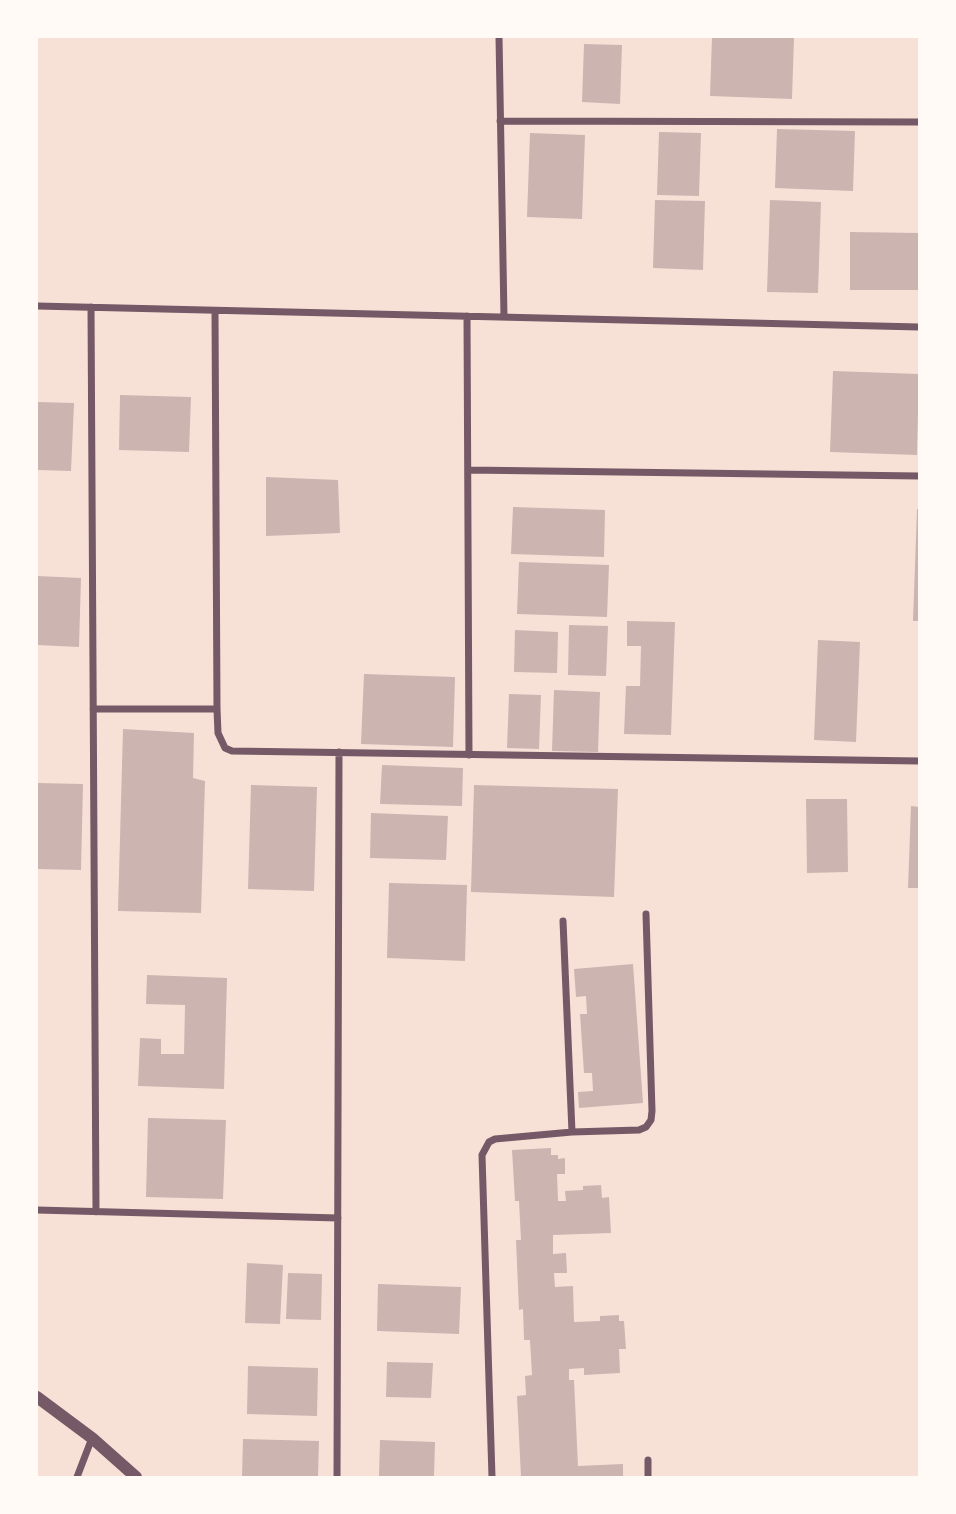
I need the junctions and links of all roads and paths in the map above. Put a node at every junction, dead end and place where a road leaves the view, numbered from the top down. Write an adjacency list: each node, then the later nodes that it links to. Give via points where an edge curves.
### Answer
1 (499, 37): 2 (street)
2 (500, 121): 3 (street); 8 (street)
3 (919, 122)
4 (37, 306): 5 (street)
5 (91, 307): 6 (street); 12 (street)
6 (215, 311): 7 (street); 13 (street)
7 (467, 316): 8 (street); 10 (street)
8 (504, 317): 9 (street)
9 (919, 327)
10 (468, 470): 11 (street); 15 (street)
11 (919, 476)
12 (93, 709): 13 (street); 21 (street)
13 (216, 709): 14 (street, via 220,740 232,751)
14 (339, 752): 15 (street); 22 (street)
15 (469, 755): 16 (street)
16 (919, 761)
17 (646, 914): 19 (street, via 651,1120 639,1130)
18 (563, 921): 19 (street)
19 (572, 1132): 29 (street, via 495,1139 482,1154)
20 (37, 1210): 21 (street)
21 (96, 1212): 22 (street)
22 (338, 1218): 28 (street)
23 (37, 1397): 24 (street)
24 (92, 1438): 26 (street); 27 (street)
25 (648, 1460): 30 (street)
26 (77, 1477)
27 (136, 1477)
28 (337, 1477)
29 (492, 1477)
30 (648, 1477)

